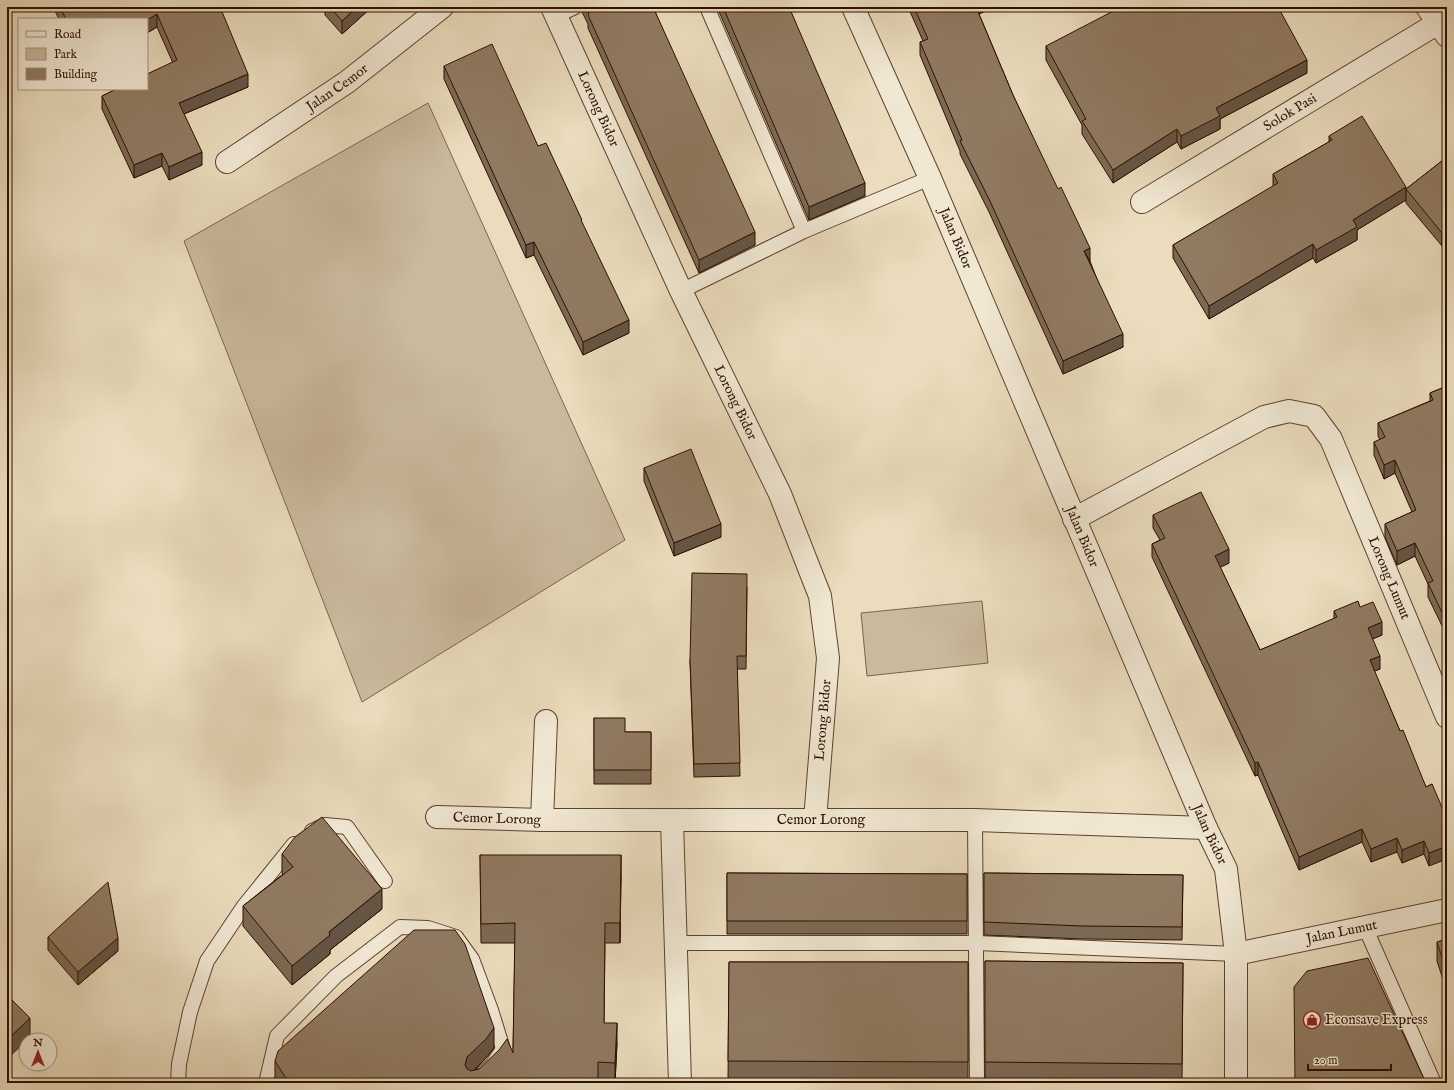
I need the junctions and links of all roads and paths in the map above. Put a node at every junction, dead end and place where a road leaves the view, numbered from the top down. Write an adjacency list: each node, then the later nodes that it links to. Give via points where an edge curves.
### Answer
1 (442, 7): 6 (street, Jalan Cemor, via 347,82)
2 (707, 7): 9 (lane)
3 (853, 7): 7 (street, Jalan Bidor)
4 (561, 10): 10 (street, Lorong Bidor)
5 (1438, 22): 8 (street, Solok Pasi)
6 (227, 162)
7 (930, 178): 9 (lane); 11 (street, Jalan Bidor)
8 (1142, 202)
9 (804, 231): 10 (lane)
10 (681, 291): 16 (street, Lorong Bidor, via 780,494 820,596 828,658)
11 (1074, 519): 12 (street, Lorong Lumut, via 1264,417 1289,411 1314,416 1331,440); 19 (street, Jalan Bidor)
12 (1447, 717)
13 (546, 721): 15 (street)
14 (437, 817): 15 (street, Cemor Lorong)
15 (542, 820): 18 (street, Cemor Lorong)
16 (815, 820): 17 (street, Cemor Lorong); 18 (street, Cemor Lorong)
17 (975, 820): 19 (street, Cemor Lorong); 23 (lane)
18 (672, 821): 24 (street)
19 (1206, 828): 25 (street, Jalan Bidor, via 1226,870)
20 (385, 881): 26 (lane, via 347,827 325,825 301,836 244,906 207,961 190,1012 179,1064)
21 (1447, 910): 22 (street, Jalan Lumut)
22 (1365, 927): 25 (street, Jalan Lumut); 32 (lane)
23 (977, 942): 24 (lane); 25 (lane); 30 (lane)
24 (675, 943): 29 (street)
25 (1236, 954): 31 (street, Jalan Bidor)
26 (178, 1083)
27 (266, 1083): 28 (lane, via 277,1036 336,976 400,927 428,928 456,937 472,959 503,1049 493,1064)
28 (473, 1083)
29 (680, 1083)
30 (977, 1083)
31 (1236, 1083)
32 (1434, 1083)

